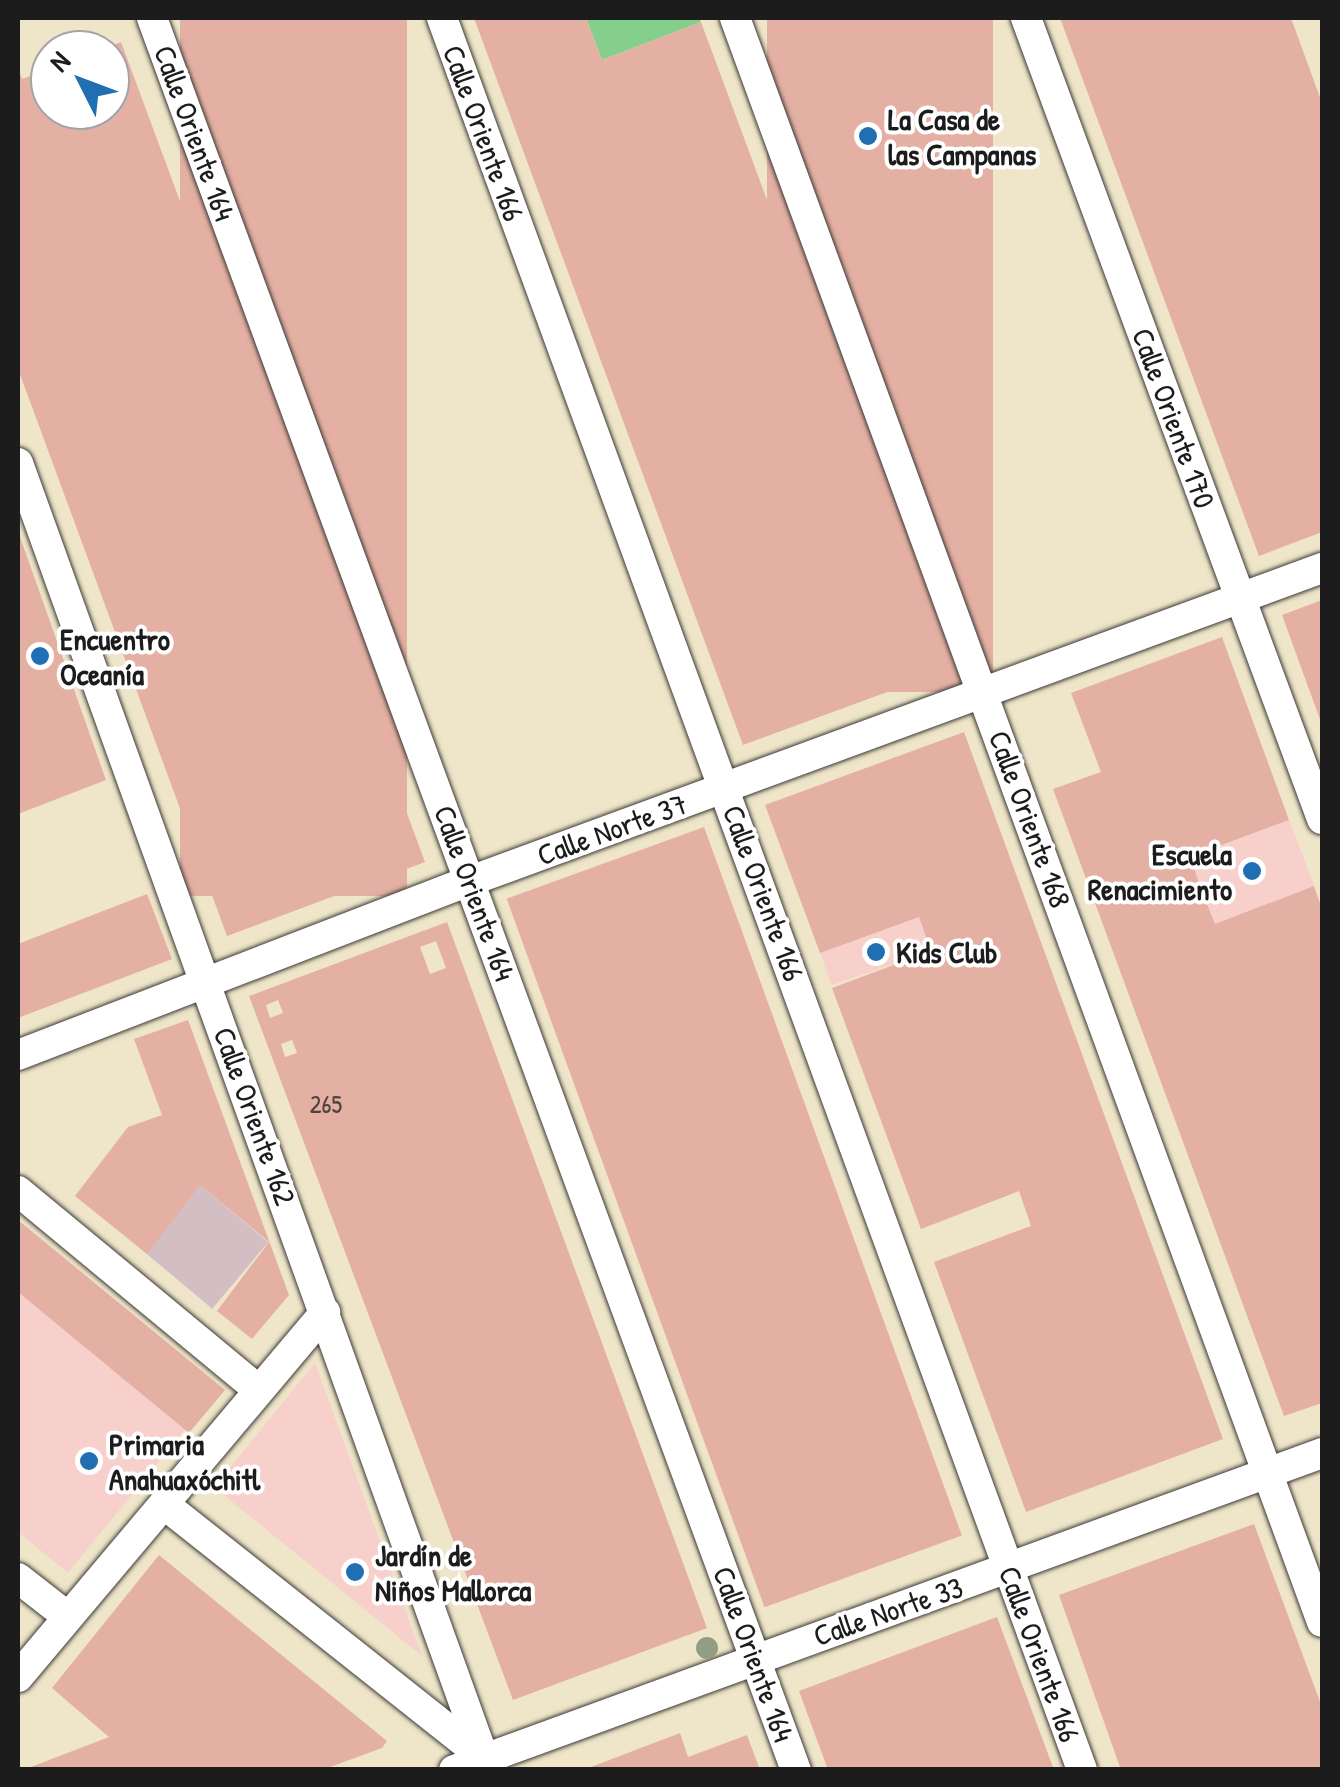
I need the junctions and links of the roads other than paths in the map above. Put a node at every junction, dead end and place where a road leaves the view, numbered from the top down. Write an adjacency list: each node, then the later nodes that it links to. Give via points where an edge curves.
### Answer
1 (152, 18): 11 (street, Calle Oriente 164)
2 (442, 18): 9 (street, Calle Oriente 166)
3 (735, 18): 8 (street, Calle Oriente 168)
4 (1026, 18): 7 (street, Calle Oriente 170)
5 (18, 463): 12 (street, Calle Oriente 162)
6 (1322, 568): 7 (street, Calle Norte 37)
7 (1241, 600): 8 (street, Calle Norte 37); 10 (street, Calle Oriente 170)
8 (984, 692): 9 (street, Calle Norte 37); 18 (street, Calle Oriente 168)
9 (726, 788): 11 (street, Calle Norte 37); 20 (street, Calle Oriente 166)
10 (1322, 819)
11 (470, 881): 12 (street, Calle Norte 37); 24 (street, Calle Oriente 164)
12 (208, 985): 13 (street, Calle Norte 37); 15 (street, Calle Oriente 162)
13 (18, 1055)
14 (18, 1190): 16 (street)
15 (325, 1312): 16 (street); 26 (street, Calle Oriente 162)
16 (256, 1388): 19 (street)
17 (1322, 1453): 18 (street, Calle Norte 33)
18 (1268, 1474): 20 (street, Calle Norte 33); 23 (street, Calle Oriente 168)
19 (165, 1505): 22 (street); 26 (street)
20 (1010, 1568): 24 (street, Calle Norte 33); 29 (street, Calle Oriente 166)
21 (18, 1578): 22 (street)
22 (68, 1617): 25 (street)
23 (1322, 1622)
24 (754, 1658): 26 (street, Calle Norte 33); 28 (street, Calle Oriente 164)
25 (18, 1677)
26 (490, 1766): 27 (street, Calle Norte 33)
27 (454, 1770)
28 (796, 1770)
29 (1082, 1770)

